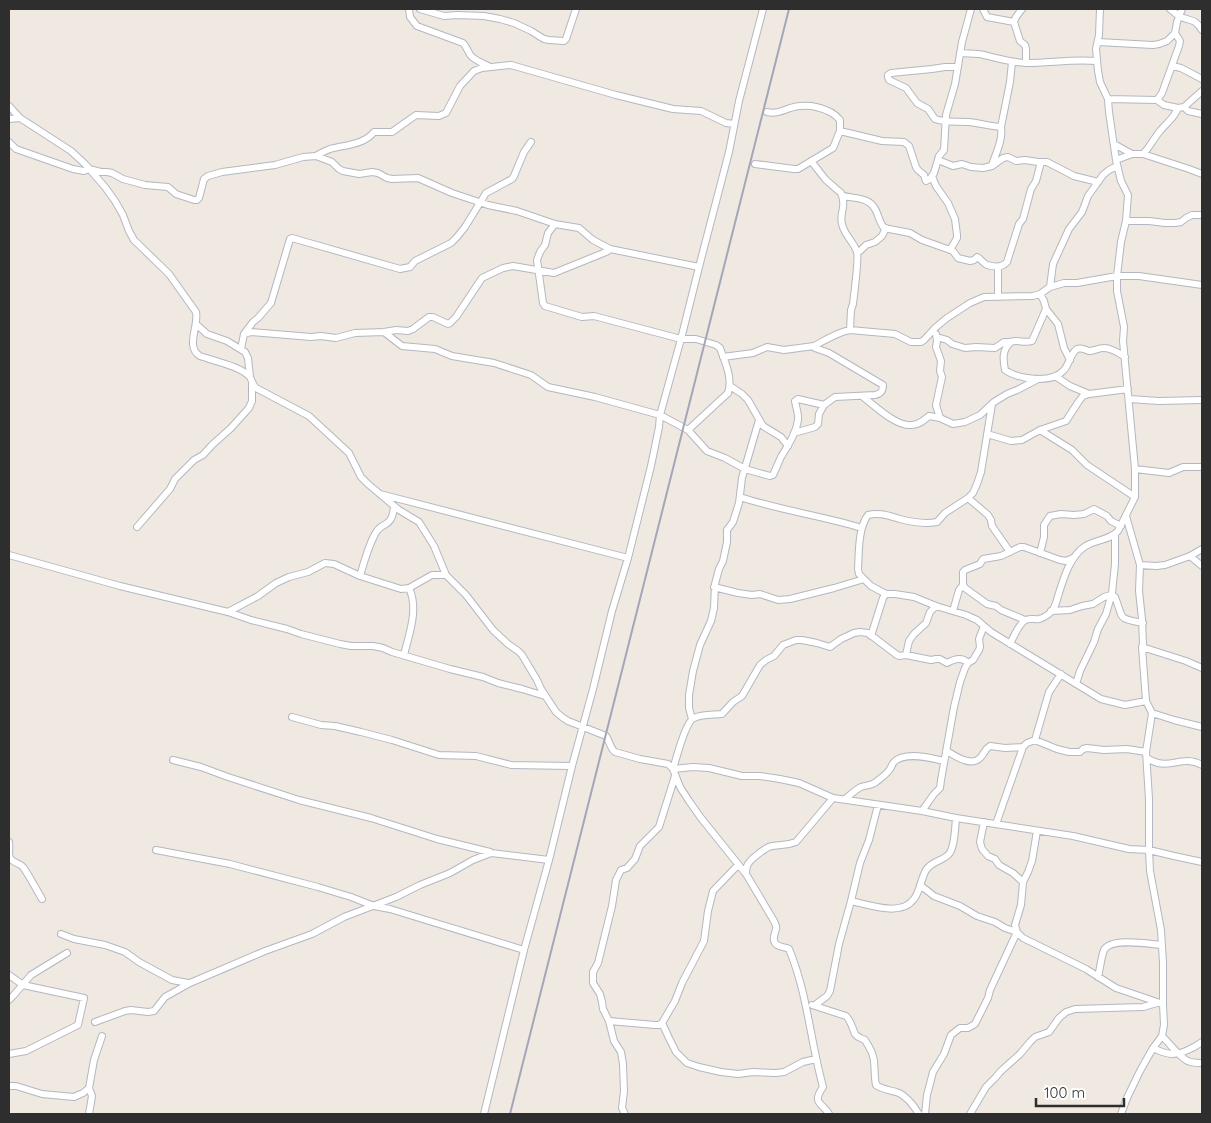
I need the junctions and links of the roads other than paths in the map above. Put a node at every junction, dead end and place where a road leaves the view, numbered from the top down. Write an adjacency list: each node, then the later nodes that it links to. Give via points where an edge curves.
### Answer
1 (409, 9): 21 (street, via 410,17 418,26 462,43 474,59)
2 (420, 9): 3 (street, via 444,16 500,19 544,39 564,41)
3 (576, 9)
4 (763, 9): 34 (street)
5 (971, 9): 16 (street)
6 (983, 9): 12 (street, via 987,16)
7 (1022, 9): 12 (street)
8 (1100, 9): 15 (street)
9 (1170, 9): 11 (street)
10 (1182, 9): 11 (street)
11 (1180, 16): 13 (street, via 1198,23); 14 (street)
12 (1014, 22): 19 (street, via 1026,49)
13 (1202, 30)
14 (1175, 33): 15 (street, via 1166,41 1153,45); 20 (street, via 1180,46)
15 (1098, 42): 17 (street)
16 (960, 53): 18 (street); 22 (street)
17 (1096, 61): 19 (street); 25 (street, via 1100,82)
18 (1012, 62): 19 (street); 35 (street)
19 (1026, 63)
20 (1172, 66): 23 (street); 26 (street)
21 (490, 67): 34 (street, via 517,66 673,110 700,111); 42 (street, via 474,71 460,86 443,115 416,115 392,132 374,132 371,137 357,143)
22 (958, 67): 33 (street); 33 (street, via 888,75 889,80 906,88 935,119)
23 (1202, 79)
24 (1202, 92): 28 (street)
25 (1108, 99): 26 (street); 39 (street)
26 (1157, 100): 28 (street, via 1164,105)
27 (9, 106): 31 (street)
28 (1181, 108): 30 (street); 41 (street)
29 (767, 112): 36 (street, via 779,113 802,106 822,108 840,120)
30 (1202, 114)
31 (20, 118): 32 (street); 50 (street, via 71,151)
32 (9, 119)
33 (945, 122): 35 (street); 43 (street, via 944,150)
34 (734, 124): 64 (street)
35 (1001, 127): 48 (street, via 1002,134)
36 (840, 131): 44 (street, via 831,149); 53 (street, via 882,142 904,142 926,181)
37 (9, 142): 50 (street, via 16,149 73,170)
38 (531, 142): 56 (street, via 512,179 490,190)
39 (1114, 144): 40 (street); 46 (street)
40 (1132, 154): 41 (street); 46 (street)
41 (1143, 154): 52 (street)
42 (316, 156): 50 (street, via 208,176 197,200 176,194 168,187 145,185 112,173); 56 (street, via 332,162 343,171 372,172 402,180 418,178)
43 (938, 160): 48 (street, via 953,166); 53 (street)
44 (811, 161): 49 (street); 51 (street)
45 (1041, 162): 48 (street, via 1016,161 1008,157); 54 (street); 65 (street, via 1006,262)
46 (1117, 163): 54 (street); 58 (street, via 1128,196)
47 (755, 164): 49 (street)
48 (992, 166)
49 (798, 169): 51 (street)
50 (89, 170): 73 (street, via 115,201 134,240 169,274 196,312)
51 (818, 170): 55 (street)
52 (1202, 174)
53 (932, 176): 62 (street, via 955,219 957,238)
54 (1098, 182): 69 (street, via 1062,244 1053,264)
55 (842, 196): 60 (street, via 871,202 881,225); 63 (street, via 841,224)
56 (480, 202): 59 (street); 77 (street, via 451,243 405,268 290,239 270,304)
57 (1202, 215): 58 (street, via 1192,215 1175,223)
58 (1126, 221): 67 (street)
59 (555, 224): 61 (street, via 579,228); 66 (street, via 537,260)
60 (886, 228): 62 (street, via 910,233); 63 (street, via 875,242)
61 (610, 249): 64 (street); 66 (street, via 554,273)
62 (950, 250): 65 (street, via 958,258 970,261 977,257 987,265)
63 (857, 252): 75 (street)
64 (699, 266): 79 (street)
65 (998, 267): 71 (street)
66 (538, 271): 76 (street, via 513,266 482,278 448,324 429,317 408,331); 79 (street, via 545,306)
67 (1117, 276): 68 (street); 69 (street); 83 (street)
68 (1202, 285)
69 (1050, 287): 70 (street)
70 (1040, 294): 71 (street); 72 (street)
71 (998, 297): 74 (street, via 984,297 970,303)
72 (1046, 309): 80 (street, via 1032,341); 85 (street, via 1057,321)
73 (196, 324): 82 (street, via 207,334); 88 (street, via 193,344 196,354 233,367)
74 (936, 327): 75 (street, via 924,340 916,343 895,334); 78 (street)
75 (850, 330): 81 (street)
76 (384, 332): 77 (street, via 355,333 336,338 255,331); 97 (street, via 402,346 435,349 452,356 494,363 531,375 548,387 595,396)
77 (244, 334): 82 (street)
78 (937, 337): 80 (street, via 965,348 995,348 1004,342); 98 (street, via 942,377 936,405)
79 (681, 339): 84 (street, via 696,339 716,345); 97 (street)
80 (1010, 343): 87 (street, via 1004,352 1005,370 1025,378)
81 (814, 346): 84 (street, via 784,350 767,347); 92 (street, via 883,385 880,394)
82 (241, 349): 88 (street, via 248,358)
83 (1125, 357): 85 (street, via 1105,348 1091,351 1081,348 1073,352); 90 (street)
84 (723, 358): 89 (street)
85 (1070, 360): 86 (street, via 1063,372)
86 (1055, 376): 87 (street); 91 (street)
87 (1038, 378): 95 (street)
88 (251, 381): 108 (street, via 256,388 309,416 349,453 361,477); 115 (street, via 249,408 175,479)
89 (730, 386): 99 (street, via 745,396); 100 (street, via 728,393)
90 (1128, 389): 91 (street); 93 (street)
91 (1089, 394): 101 (street, via 1083,396 1066,421)
92 (862, 396): 96 (street, via 835,397); 98 (street, via 903,424 919,424 929,416)
93 (1129, 399): 94 (street); 107 (street)
94 (1202, 400)
95 (992, 404): 98 (street, via 980,415 959,424); 103 (street)
96 (824, 405): 102 (street, via 815,427); 102 (street, via 796,399 799,419)
97 (660, 415): 100 (street); 123 (street)
98 (940, 418)
99 (760, 420): 104 (street); 106 (street)
100 (688, 430): 106 (street, via 707,451)
101 (1040, 430): 103 (street, via 1017,441); 110 (street)
102 (794, 433): 104 (street)
103 (987, 434): 111 (street, via 981,472)
104 (788, 446): 106 (street, via 773,475)
105 (1202, 467): 107 (street, via 1183,467 1169,473)
106 (745, 469): 109 (street)
107 (1135, 469): 110 (street)
108 (379, 494): 112 (street); 123 (street)
109 (740, 497): 116 (street); 132 (street, via 733,522 727,530 723,561)
110 (1134, 497): 113 (street)
111 (968, 498): 116 (street, via 937,522 873,514 868,515); 119 (street, via 988,515)
112 (394, 506): 127 (street, via 419,522); 128 (street, via 391,520 374,534)
113 (1126, 515): 114 (street); 125 (street)
114 (1120, 526): 117 (street); 120 (street, via 1094,509 1084,514 1050,516 1044,525)
115 (137, 527)
116 (862, 528): 129 (street, via 858,568)
117 (1116, 534): 124 (street, via 1084,547); 136 (street)
118 (1202, 549): 122 (street)
119 (1010, 552): 120 (street, via 1024,547); 131 (street, via 983,559 980,564 962,572)
120 (1040, 553): 124 (street, via 1066,561)
121 (9, 555): 140 (street)
122 (1190, 556): 125 (street, via 1165,565); 126 (street)
123 (628, 558): 160 (street)
124 (1073, 558): 139 (street)
125 (1140, 565): 142 (street)
126 (1202, 566)
127 (446, 575): 130 (street, via 432,575); 155 (street, via 493,630 522,655)
128 (360, 576): 133 (street, via 395,588); 140 (street, via 325,563 276,582)
129 (864, 579): 132 (street, via 778,600); 134 (street)
130 (415, 584): 133 (street); 135 (street)
131 (963, 585): 138 (street); 141 (street, via 987,604)
132 (714, 587): 159 (street, via 711,621 700,645 692,676 689,708)
133 (409, 588): 135 (street)
134 (886, 594): 137 (street, via 914,598); 146 (street)
135 (412, 595): 150 (street, via 413,619)
136 (1111, 595): 139 (street, via 1090,605); 142 (street, via 1115,597 1123,618); 154 (street)
137 (936, 606): 138 (street); 149 (street, via 909,641)
138 (952, 610): 143 (street)
139 (1051, 611): 141 (street, via 1038,620)
140 (228, 612): 150 (street, via 340,644 373,646)
141 (1025, 620): 147 (street)
142 (1142, 623): 148 (street)
143 (984, 626): 144 (street); 145 (street)
144 (991, 632): 145 (street); 147 (street)
145 (982, 633): 151 (street, via 979,650)
146 (872, 636): 149 (street, via 897,656); 159 (street, via 854,633 830,647 802,640 784,645 760,666 742,696 722,714)
147 (1010, 644): 153 (street)
148 (1142, 647): 152 (street); 156 (street)
149 (906, 655): 151 (street, via 940,659 947,663 959,659)
150 (404, 656): 155 (street)
151 (968, 663): 164 (street, via 962,674)
152 (1202, 668)
153 (1061, 674): 154 (street); 162 (street, via 1049,692)
154 (1076, 684): 156 (street, via 1101,700 1125,705)
155 (545, 696): 160 (street, via 562,717)
156 (1146, 701): 157 (street)
157 (1152, 713): 161 (street); 165 (street)
158 (292, 717): 169 (street, via 392,740 439,755 476,756 511,765)
159 (692, 719): 170 (street)
160 (583, 727): 169 (street); 170 (street, via 606,736 615,752 668,764)
161 (1202, 727)
162 (1035, 740): 163 (street); 165 (street, via 1069,752 1087,748 1128,749)
163 (1023, 747): 164 (street, via 990,746 974,762); 177 (street)
164 (946, 751): 167 (street)
165 (1146, 755): 168 (street, via 1157,763 1192,761); 181 (street)
166 (173, 760): 182 (street, via 308,802)
167 (944, 761): 172 (street, via 923,756 897,760 876,782 861,787); 174 (street, via 940,788)
168 (1202, 765)
169 (572, 766): 183 (street)
170 (674, 772): 171 (street, via 693,767 709,768 742,776 780,779 799,783); 185 (street, via 689,801); 205 (street, via 659,827 640,846 635,859 621,870 616,880 593,978)
171 (833, 798): 172 (street); 186 (street, via 796,842 767,848 748,863)
172 (845, 800): 173 (street)
173 (878, 805): 174 (street); 190 (street)
174 (922, 811): 175 (street)
175 (956, 818): 176 (street); 188 (street, via 951,851 926,870)
176 (984, 822): 177 (street); 187 (street, via 980,842 982,849 999,866)
177 (996, 824): 178 (street)
178 (1037, 831): 181 (street); 187 (street, via 1032,861)
179 (9, 842): 189 (street, via 10,858 22,865)
180 (156, 850): 191 (street, via 230,864 318,887)
181 (1149, 850): 184 (street); 194 (street)
182 (492, 853): 183 (street); 191 (street)
183 (549, 860): 195 (street)
184 (1202, 862)
185 (738, 865): 186 (street); 207 (street, via 713,891 704,941)
186 (746, 874): 202 (street, via 774,921 775,942 789,949)
187 (1023, 882): 192 (street, via 1015,925)
188 (920, 885): 190 (street, via 914,899 897,909); 192 (street, via 934,896)
189 (42, 899)
190 (852, 901): 204 (street, via 830,991)
191 (374, 906): 195 (street); 199 (street)
192 (1017, 932): 198 (street); 223 (street, via 975,1024 960,1028 951,1035 933,1072)
193 (61, 934): 199 (street, via 125,952 172,980)
194 (1162, 944): 198 (street, via 1120,942 1108,946); 203 (street)
195 (524, 950): 219 (street)
196 (67, 953): 200 (street, via 31,975)
197 (9, 975): 200 (street)
198 (1098, 977): 203 (street, via 1116,988)
199 (190, 983): 206 (street, via 165,997 154,1011 125,1011)
200 (23, 985): 201 (street); 212 (street, via 84,998 78,1025 26,1051)
201 (9, 1000)
202 (806, 1004): 204 (street); 214 (street)
203 (1160, 1004): 209 (street, via 1164,1024); 224 (street, via 1066,1012 1049,1032 1030,1042 1000,1071)
204 (815, 1005): 222 (street, via 850,1020 856,1034 871,1049 876,1085 906,1097)
205 (608, 1021): 207 (street); 220 (street, via 623,1064 622,1108)
206 (95, 1022)
207 (662, 1023): 214 (street, via 676,1052 699,1067 738,1074 776,1073)
208 (102, 1036): 217 (street)
209 (1162, 1036): 211 (street); 213 (street)
210 (1202, 1042): 213 (street)
211 (1153, 1048): 213 (street); 225 (street)
212 (9, 1054)
213 (1178, 1054): 215 (street, via 1186,1061)
214 (816, 1059): 221 (street, via 823,1088 819,1092 819,1104)
215 (1202, 1063)
216 (9, 1086): 217 (street, via 74,1097)
217 (89, 1088): 218 (street, via 92,1096)
218 (89, 1114)
219 (484, 1114)
220 (625, 1114)
221 (829, 1114)
222 (919, 1114)
223 (925, 1114)
224 (970, 1114)
225 (1121, 1114)

